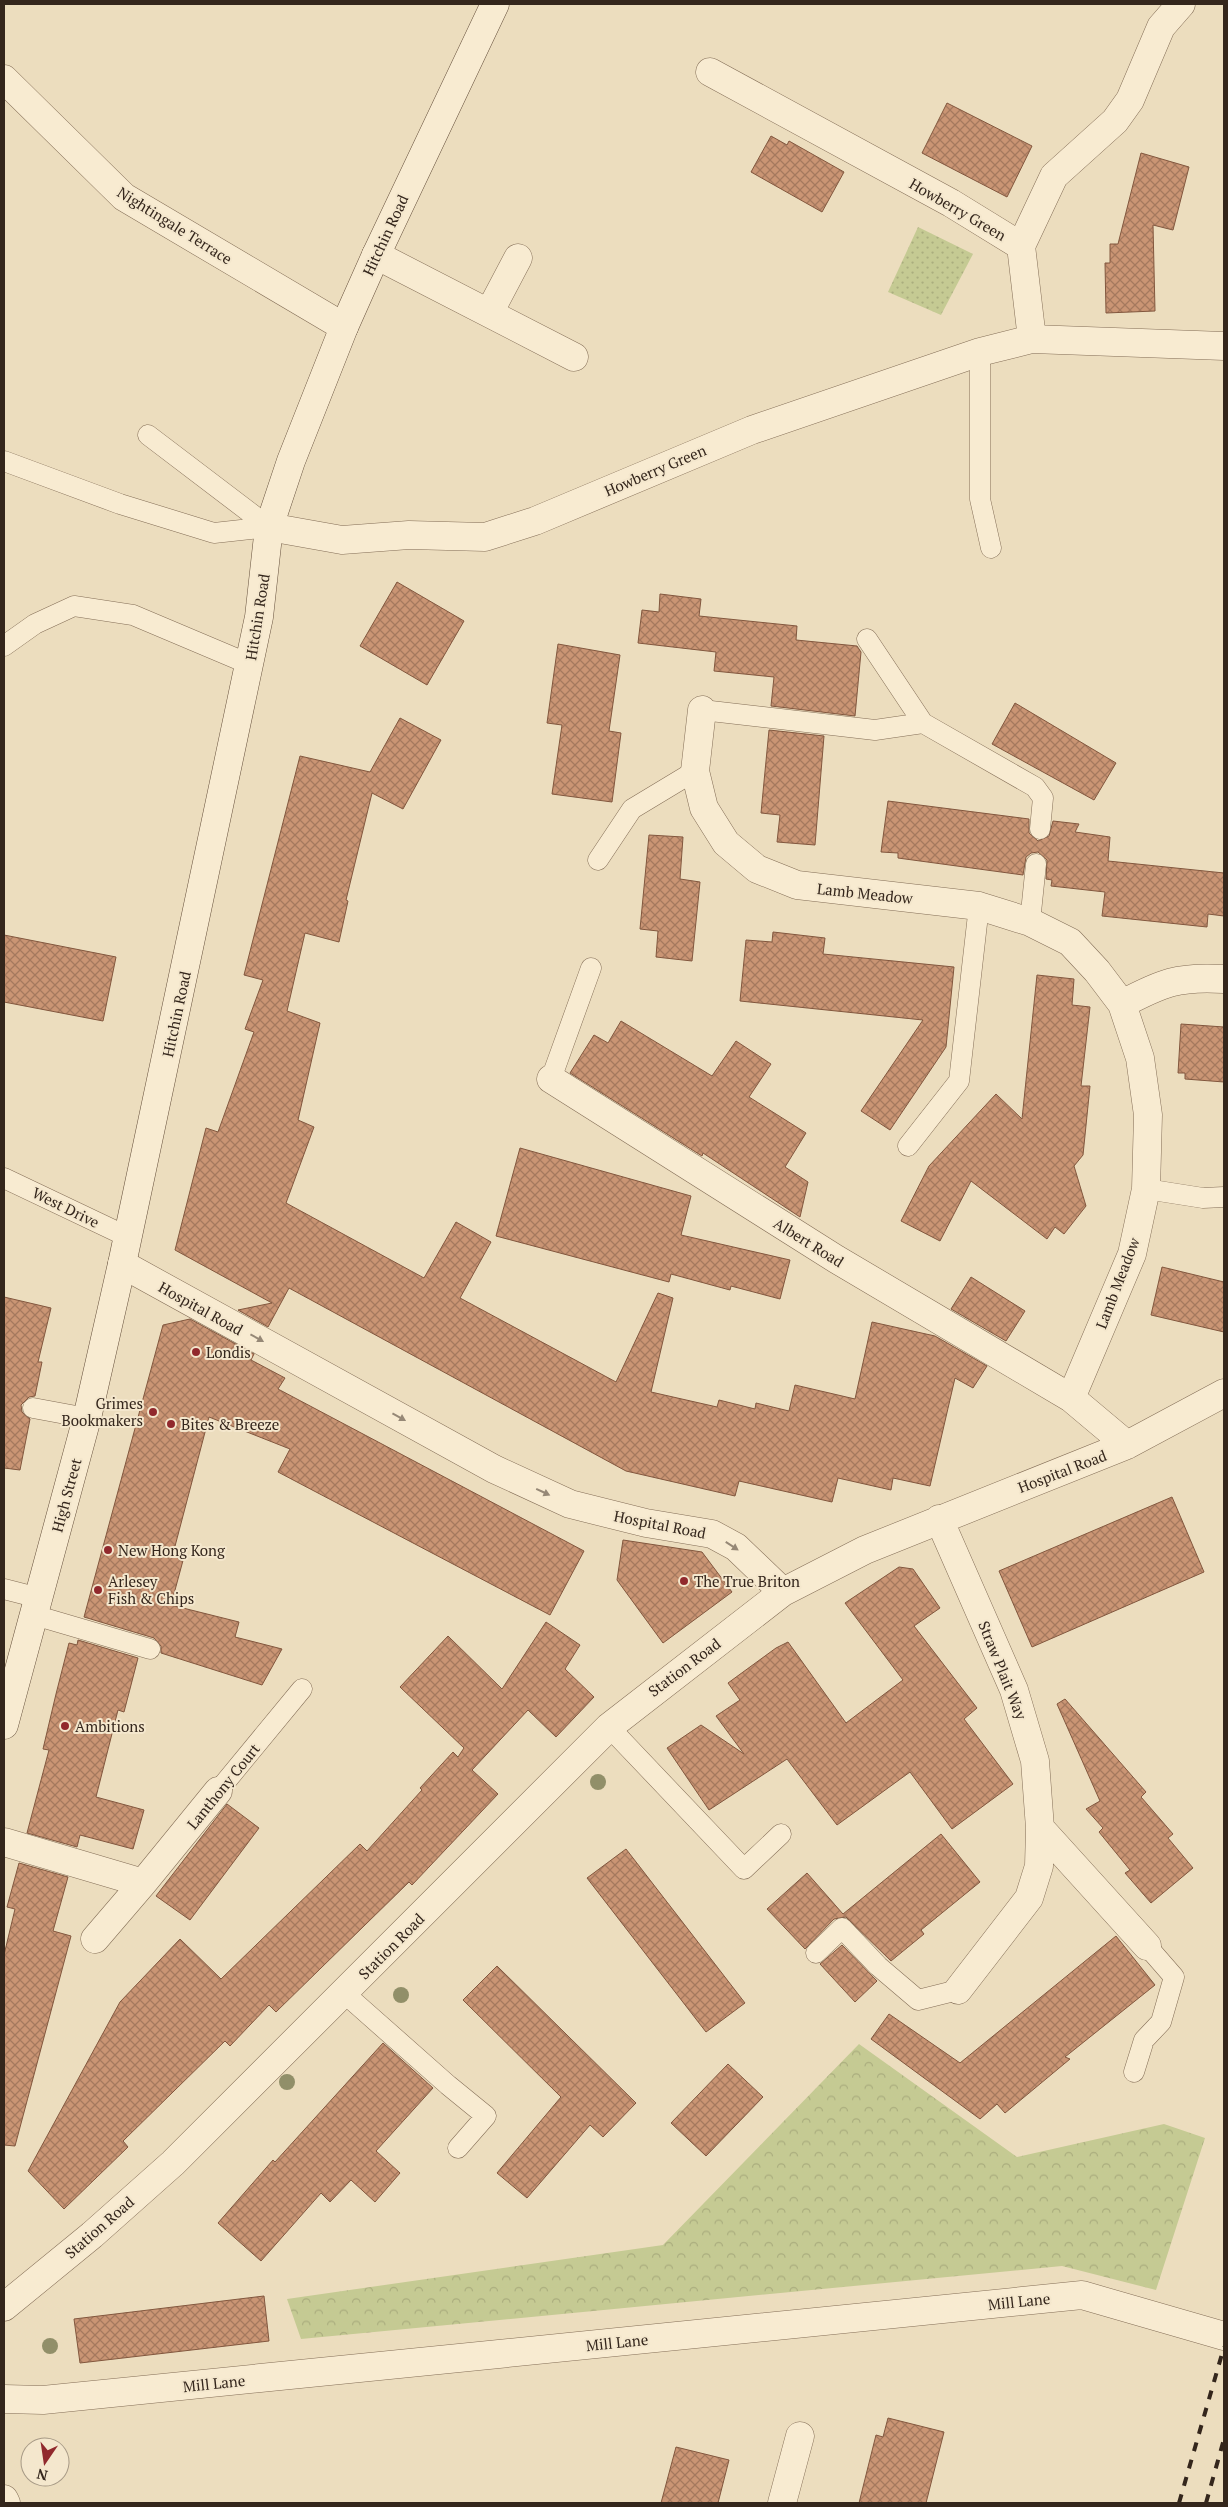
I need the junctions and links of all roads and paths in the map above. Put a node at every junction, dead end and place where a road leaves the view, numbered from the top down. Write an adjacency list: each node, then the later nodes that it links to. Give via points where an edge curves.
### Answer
1 (495, 4): 6 (street, Hitchin Road)
2 (1181, 4): 5 (street, Howberry Green, via 1161,27 1130,100 1115,121 1054,176)
3 (710, 72): 5 (street, Howberry Green, via 951,203)
4 (4, 79): 9 (street, Nightingale Terrace, via 124,197)
5 (1021, 246): 10 (street, Howberry Green)
6 (376, 255): 8 (street); 9 (street, Hitchin Road)
7 (518, 258): 8 (street)
8 (489, 313): 13 (street)
9 (344, 326): 16 (street, Hitchin Road)
10 (1032, 340): 11 (street, Howberry Green); 12 (street, Howberry Green)
11 (1224, 346)
12 (980, 352): 16 (street, Howberry Green, via 752,430 535,521 485,536 409,535 342,540); 17 (lane, via 980,499)
13 (574, 357)
14 (148, 435): 16 (lane)
15 (4, 462): 16 (lane, via 120,504 214,533)
16 (269, 527): 20 (street, Hitchin Road, via 261,604)
17 (991, 548)
18 (867, 639): 22 (lane)
19 (4, 646): 20 (lane, via 35,624 74,606 133,615)
20 (249, 664): 37 (street, Hitchin Road)
21 (702, 710): 22 (lane, via 875,730); 23 (street, Lamb Meadow)
22 (923, 723): 24 (lane, via 1035,787 1043,798)
23 (695, 771): 25 (lane, via 632,809); 27 (street, Lamb Meadow, via 704,808 726,843 757,869 797,885)
24 (1040, 829)
25 (598, 860)
26 (1036, 864): 28 (lane)
27 (979, 906): 28 (street, Lamb Meadow); 33 (lane, via 959,1081)
28 (1030, 922): 31 (street, Lamb Meadow, via 1070,942)
29 (590, 968): 32 (lane)
30 (1224, 979): 31 (street, via 1180,979)
31 (1122, 1004): 35 (street, Lamb Meadow, via 1140,1058 1148,1115)
32 (551, 1079): 40 (street, Albert Road, via 836,1259)
33 (908, 1146)
34 (4, 1178): 37 (lane, West Drive)
35 (1146, 1189): 36 (lane, via 1203,1198); 40 (street, Lamb Meadow, via 1132,1254)
36 (1224, 1197)
37 (128, 1237): 38 (street, Hitchin Road)
38 (122, 1264): 42 (street, High Street); 46 (street, Hospital Road, one-way to 46, via 494,1469 570,1504 646,1523 712,1534 736,1547)
39 (1224, 1394): 43 (street, Hospital Road)
40 (1071, 1398): 43 (street)
41 (33, 1408): 42 (lane)
42 (87, 1418): 47 (street, High Street)
43 (1127, 1445): 44 (street, Hospital Road)
44 (939, 1519): 46 (street, Hospital Road, via 865,1550); 53 (street, Straw Plait Way, via 1014,1690 1035,1761)
45 (4, 1589): 47 (lane)
46 (783, 1592): 51 (street, Station Road)
47 (36, 1606): 48 (lane); 50 (street, High Street)
48 (150, 1649)
49 (302, 1689): 52 (lane, Lanthony Court)
50 (4, 1725)
51 (609, 1727): 54 (lane, via 744,1869); 61 (street, Station Road)
52 (218, 1791): 56 (street, Lanthony Court)
53 (1040, 1828): 58 (street); 60 (street, Straw Plait Way, via 1039,1866 1029,1898)
54 (781, 1834)
55 (4, 1842): 56 (street)
56 (143, 1883): 57 (street, Lanthony Court)
57 (95, 1939)
58 (1147, 1946): 62 (lane, via 1174,1977 1161,2022 1144,2040)
59 (816, 1953): 60 (lane, via 842,1928 878,1966 918,2000)
60 (958, 1990)
61 (344, 1993): 63 (lane, via 486,2116); 64 (street, Station Road, via 173,2163)
62 (1134, 2072)
63 (458, 2148)
64 (4, 2307)
65 (1224, 2336): 66 (street, Mill Lane, via 1082,2295 43,2400)
66 (4, 2400)
67 (800, 2436): 70 (street)
68 (4, 2499): 69 (street)
69 (6, 2503)
70 (782, 2503)

